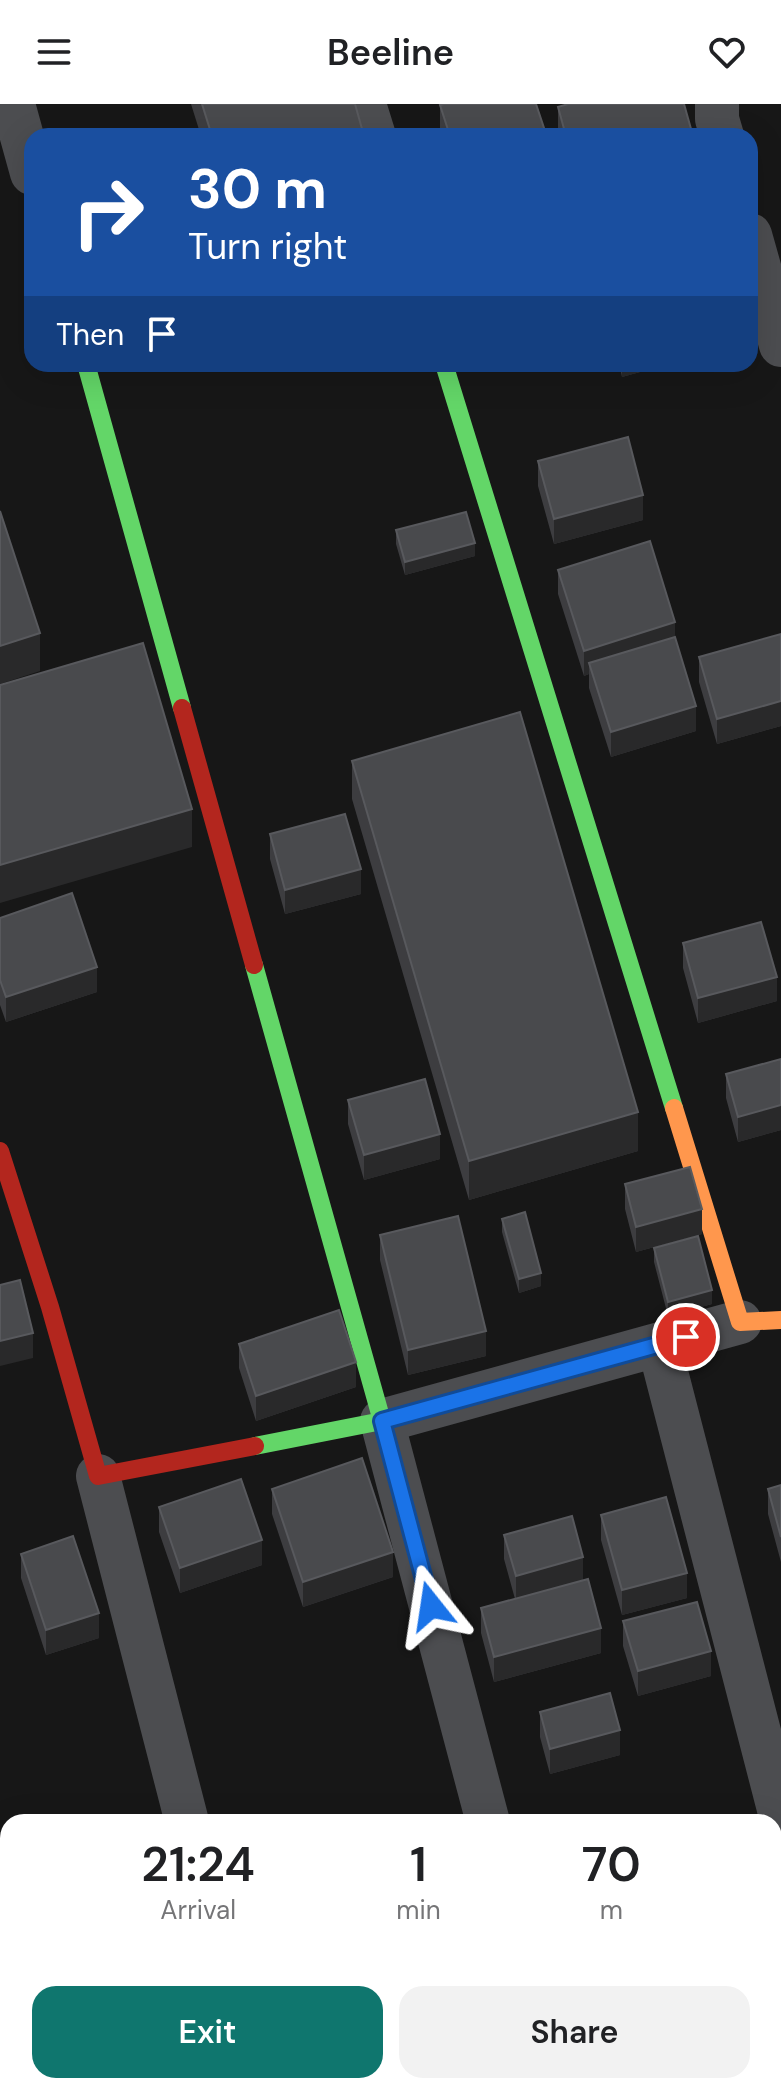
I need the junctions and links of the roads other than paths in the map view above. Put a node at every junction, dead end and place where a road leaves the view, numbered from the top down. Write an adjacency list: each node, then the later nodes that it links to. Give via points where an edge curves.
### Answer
1 (13, 104): 6 (street)
2 (364, 104): 4 (street)
3 (717, 104): 5 (street)
4 (372, 128)
5 (720, 128)
6 (24, 144)
7 (758, 263): 8 (street)
8 (781, 345)
9 (88, 372): 14 (street)
10 (447, 372): 12 (street)
11 (0, 1151): 15 (street)
12 (760, 1321): 13 (street)
13 (659, 1345): 14 (street); 18 (street)
14 (382, 1421): 15 (street); 17 (street)
15 (98, 1476): 16 (street)
16 (185, 1814)
17 (486, 1814)
18 (780, 1814)

